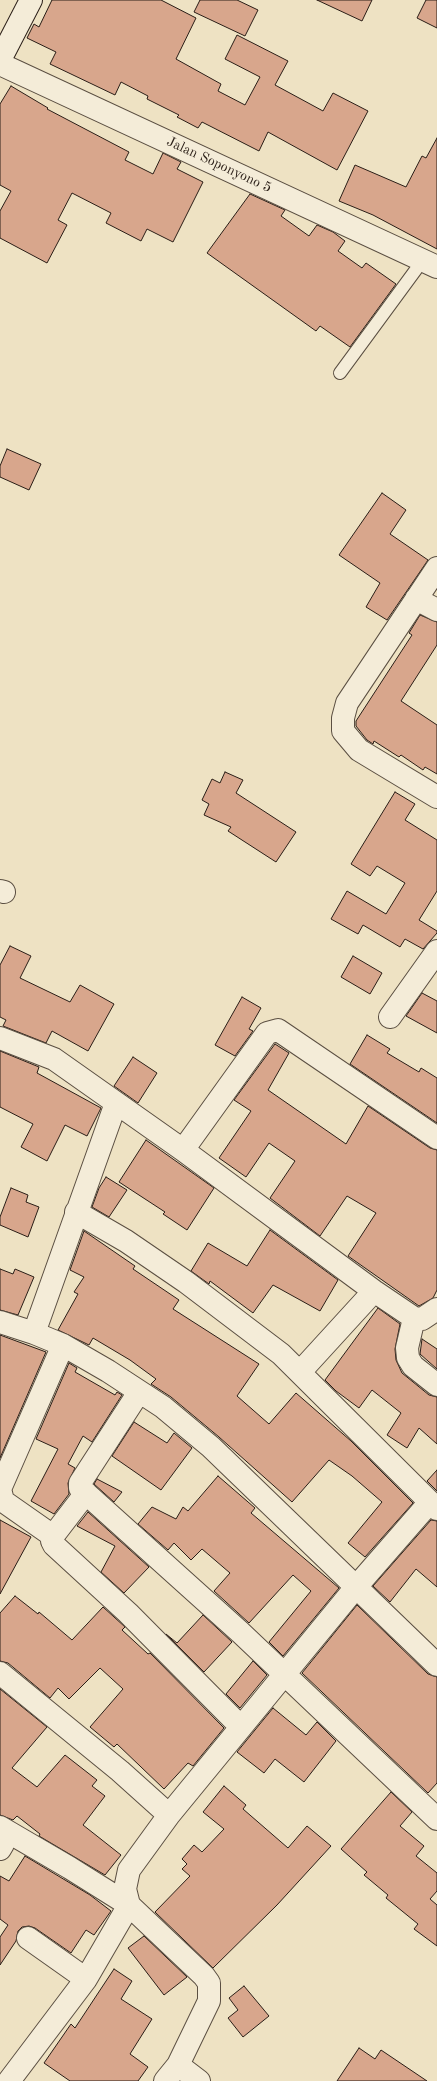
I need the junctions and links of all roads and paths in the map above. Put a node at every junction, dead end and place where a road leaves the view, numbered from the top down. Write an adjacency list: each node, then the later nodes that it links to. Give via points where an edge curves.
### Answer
1 (31, 0): 2 (street)
2 (0, 60)
3 (0, 64): 4 (street, Jalan Soponyono 5)
4 (430, 264): 5 (lane)
5 (340, 373)
6 (437, 568): 7 (street)
7 (416, 599): 8 (street); 9 (street, via 347,703 343,731 359,750)
8 (437, 610)
9 (437, 798)
10 (437, 951): 11 (street)
11 (390, 1017)
12 (0, 1038): 13 (street, via 54,1059)
13 (116, 1103): 15 (street); 16 (street)
14 (437, 1138): 15 (street, via 278,1030 267,1033)
15 (183, 1150): 17 (street)
16 (76, 1212): 21 (street); 23 (street, via 126,1241 186,1282 282,1354)
17 (374, 1291): 19 (street); 23 (street)
18 (437, 1309): 19 (street, via 422,1319)
19 (414, 1318): 24 (street, via 407,1348 408,1358 413,1366)
20 (0, 1322): 21 (street)
21 (34, 1333): 22 (street)
22 (63, 1345): 25 (street); 28 (street, via 0,1489 3,1500)
23 (300, 1372): 27 (street)
24 (437, 1385)
25 (139, 1392): 26 (street, via 80,1483 80,1488); 29 (street, via 162,1407 211,1447)
26 (86, 1494): 28 (street); 32 (street, via 240,1632)
27 (434, 1506): 29 (street)
28 (53, 1536): 33 (street, via 54,1545 128,1613)
29 (356, 1587): 30 (street); 32 (street)
30 (437, 1665)
31 (0, 1673): 34 (street, via 120,1771)
32 (284, 1675): 33 (street); 35 (street)
33 (241, 1727): 34 (street)
34 (169, 1815): 38 (street, via 129,1870 125,1889)
35 (437, 1819)
36 (0, 1827): 37 (street, via 3,1844); 38 (street)
37 (0, 1849)
38 (129, 1906): 40 (street); 41 (street, via 204,1976 209,1984 209,2001)
39 (28, 1938): 40 (street)
40 (86, 1979): 42 (street)
41 (172, 2073): 43 (street)
42 (9, 2081)
43 (199, 2081)

